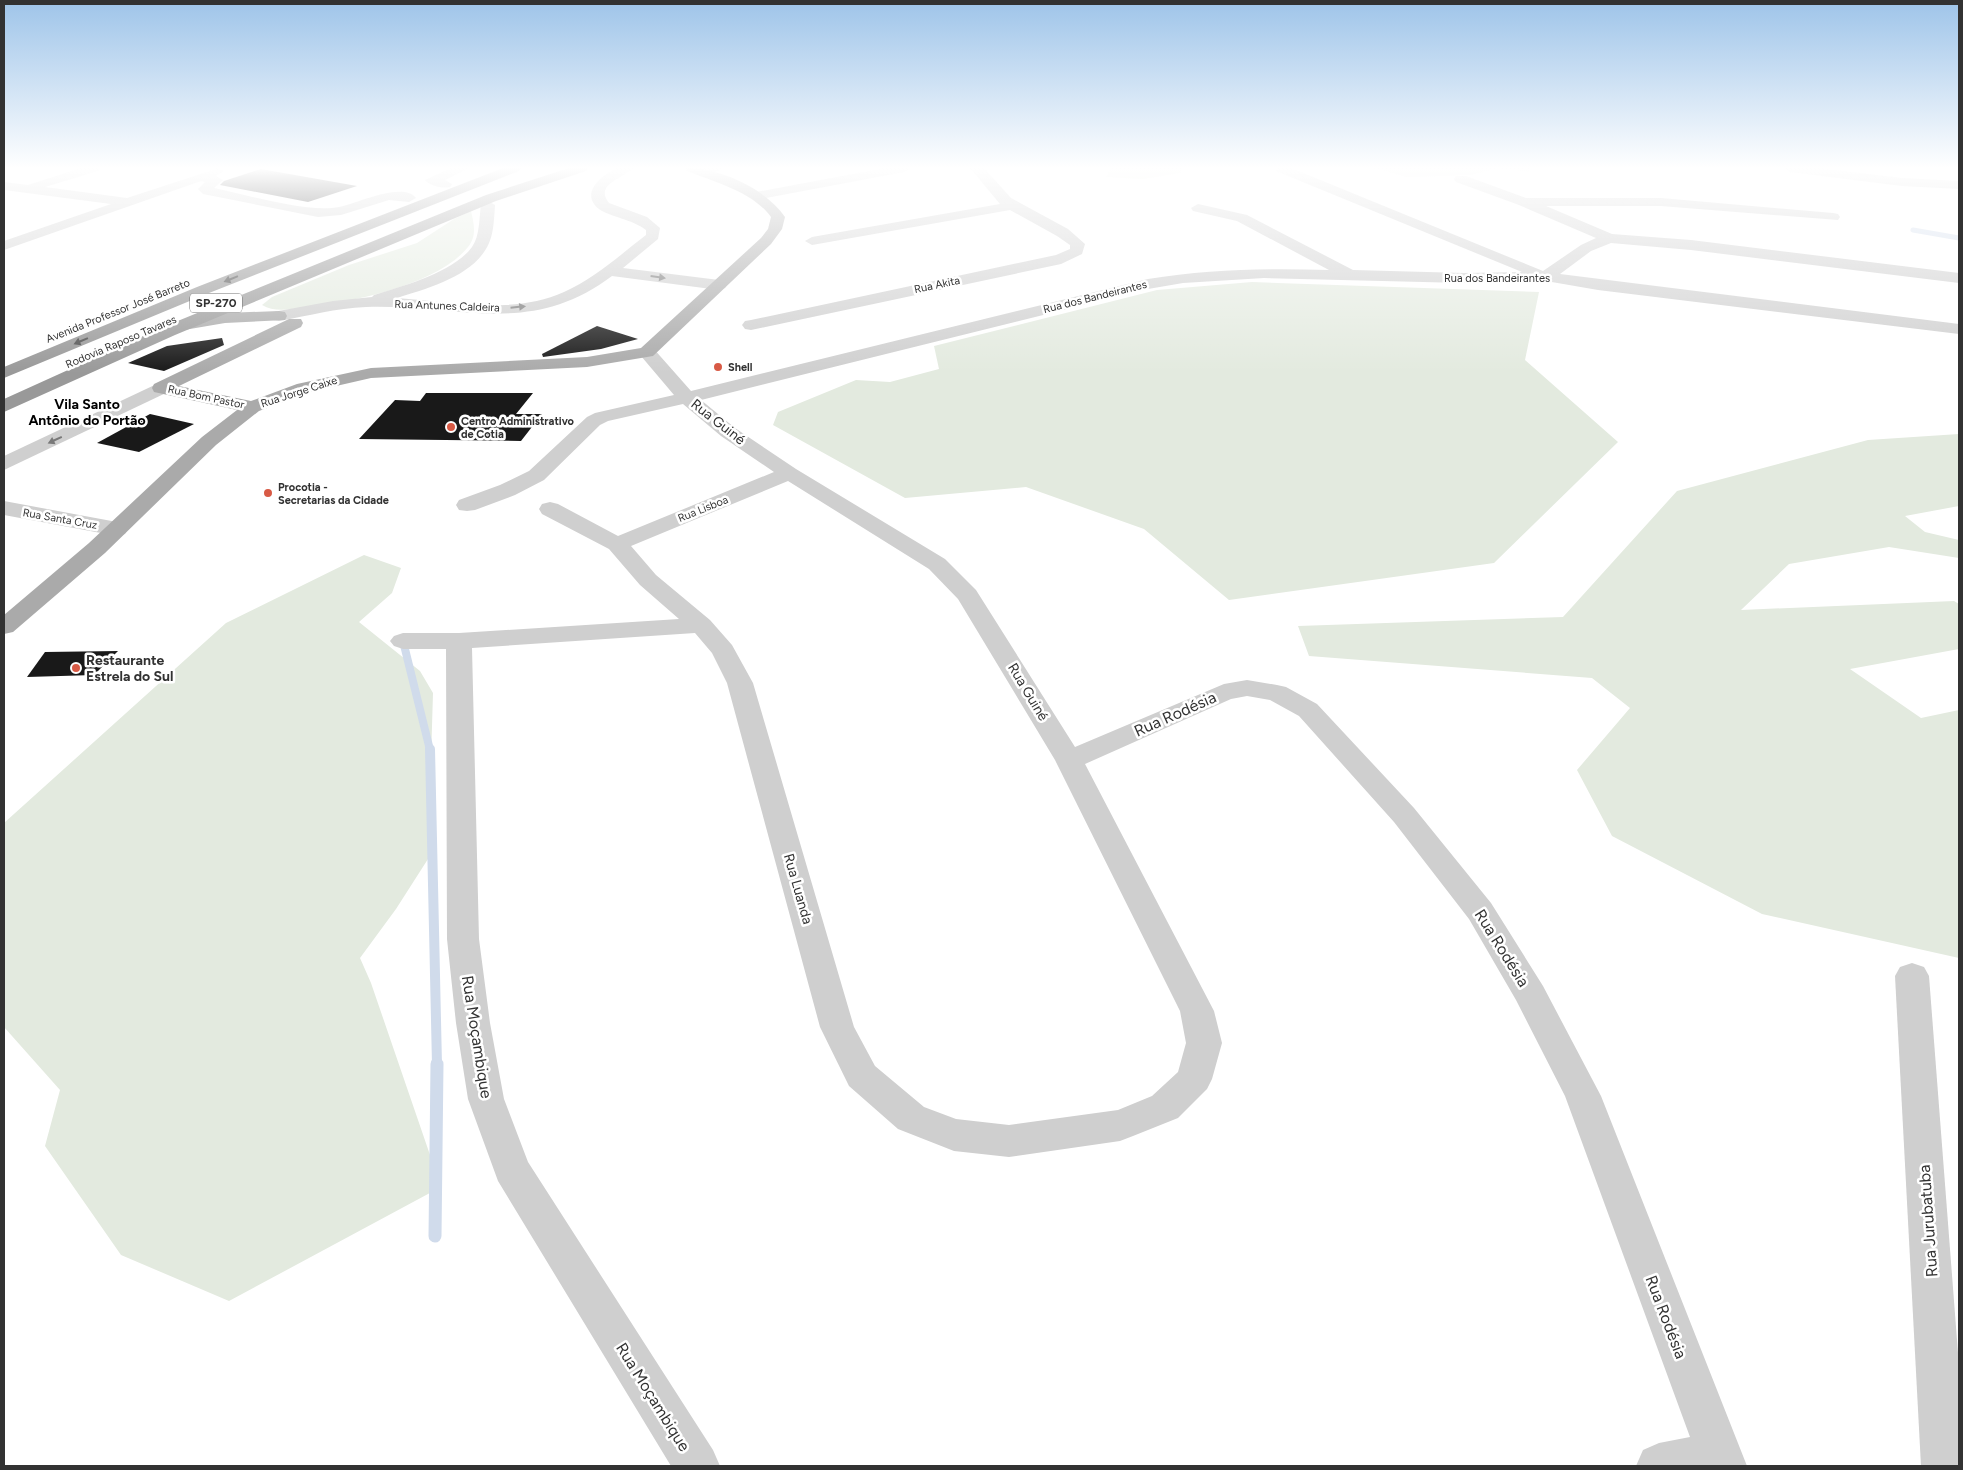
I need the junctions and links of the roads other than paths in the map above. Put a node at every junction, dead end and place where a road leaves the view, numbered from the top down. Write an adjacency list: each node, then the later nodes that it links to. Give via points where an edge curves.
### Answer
1 (31, 237): 16 (street)
2 (318, 237): 29 (highway, Avenida Professor José Barreto, via 170,290)
3 (331, 237): 30 (highway, Rodovia Raposo Tavares / SP-270, one-way to 30)
4 (375, 237): 32 (highway, Rodovia Raposo Tavares / SP-270)
5 (405, 237): 22 (highway)
6 (484, 237): 23 (street, via 478,251 464,263 417,285)
7 (652, 237): 17 (street, Rua Antunes Caldeira)
8 (769, 237): 21 (main road)
9 (837, 237): 15 (street)
10 (1070, 237): 26 (street, Rua Akita, via 1078,244 1077,251 1061,259)
11 (1278, 237): 18 (street)
12 (1449, 237): 19 (street)
13 (1606, 237): 14 (street)
14 (1609, 238): 19 (street, via 1586,248); 20 (street)
15 (812, 241)
16 (4, 246)
17 (610, 271): 21 (street, one-way to 21); 23 (street, Rua Antunes Caldeira, one-way to 17, via 520,308 569,296)
18 (1352, 275): 19 (street, Rua dos Bandeirantes); 33 (street, Rua dos Bandeirantes, via 1264,273 1183,278 1148,284)
19 (1546, 276): 27 (street, Rua dos Bandeirantes)
20 (1959, 278)
21 (719, 285): 28 (main road)
22 (249, 300): 24 (main road, via 251,308 260,313); 25 (highway)
23 (365, 302): 24 (street)
24 (287, 319): 25 (main road, via 224,318); 31 (main road)
25 (184, 325): 34 (highway)
26 (751, 325)
27 (1959, 329)
28 (646, 352): 33 (street, Rua Guiné); 35 (main road, Rua Jorge Caixe, via 587,362 370,373 304,388)
29 (4, 358)
30 (4, 373)
31 (161, 388): 35 (main road, Rua Bom Pastor); 36 (street, one-way to 36)
32 (4, 391)
33 (687, 398): 37 (street, Rua Guiné, via 728,432); 38 (street, Rua dos Bandeirantes, via 596,419 534,478)
34 (4, 406)
35 (252, 407): 41 (main road, Rua Jorge Caixe, via 209,441)
36 (4, 464)
37 (789, 473): 42 (street, Rua Lisboa); 47 (street, Rua Guiné, via 937,564 968,595)
38 (467, 505)
39 (4, 508): 41 (street, Rua Santa Cruz)
40 (550, 509): 42 (street, Rua Luanda)
41 (116, 529): 44 (main road, Rua Jorge Caixe)
42 (616, 544): 43 (street, Rua Luanda, via 648,580)
43 (701, 625): 46 (street); 49 (street, Rua Luanda, via 723,650 740,683 837,1027 862,1076 910,1118 954,1135 1009,1141)
44 (4, 627)
45 (403, 641): 46 (street)
46 (458, 641): 51 (street, Rua Moçambique, via 463,938 486,1099 512,1169)
47 (1070, 760): 49 (street, Rua Guiné, via 1196,1011 1204,1043 1194,1079 1165,1107); 50 (street, Rua Rodésia, via 1224,692 1247,688 1278,693 1308,710 1404,815 1480,911 1531,995 1583,1096)
48 (1912, 976): 53 (street, Rua Jurubatuba)
49 (1120, 1125)
50 (1721, 1461): 52 (street)
51 (697, 1466)
52 (1659, 1466)
53 (1944, 1466)

